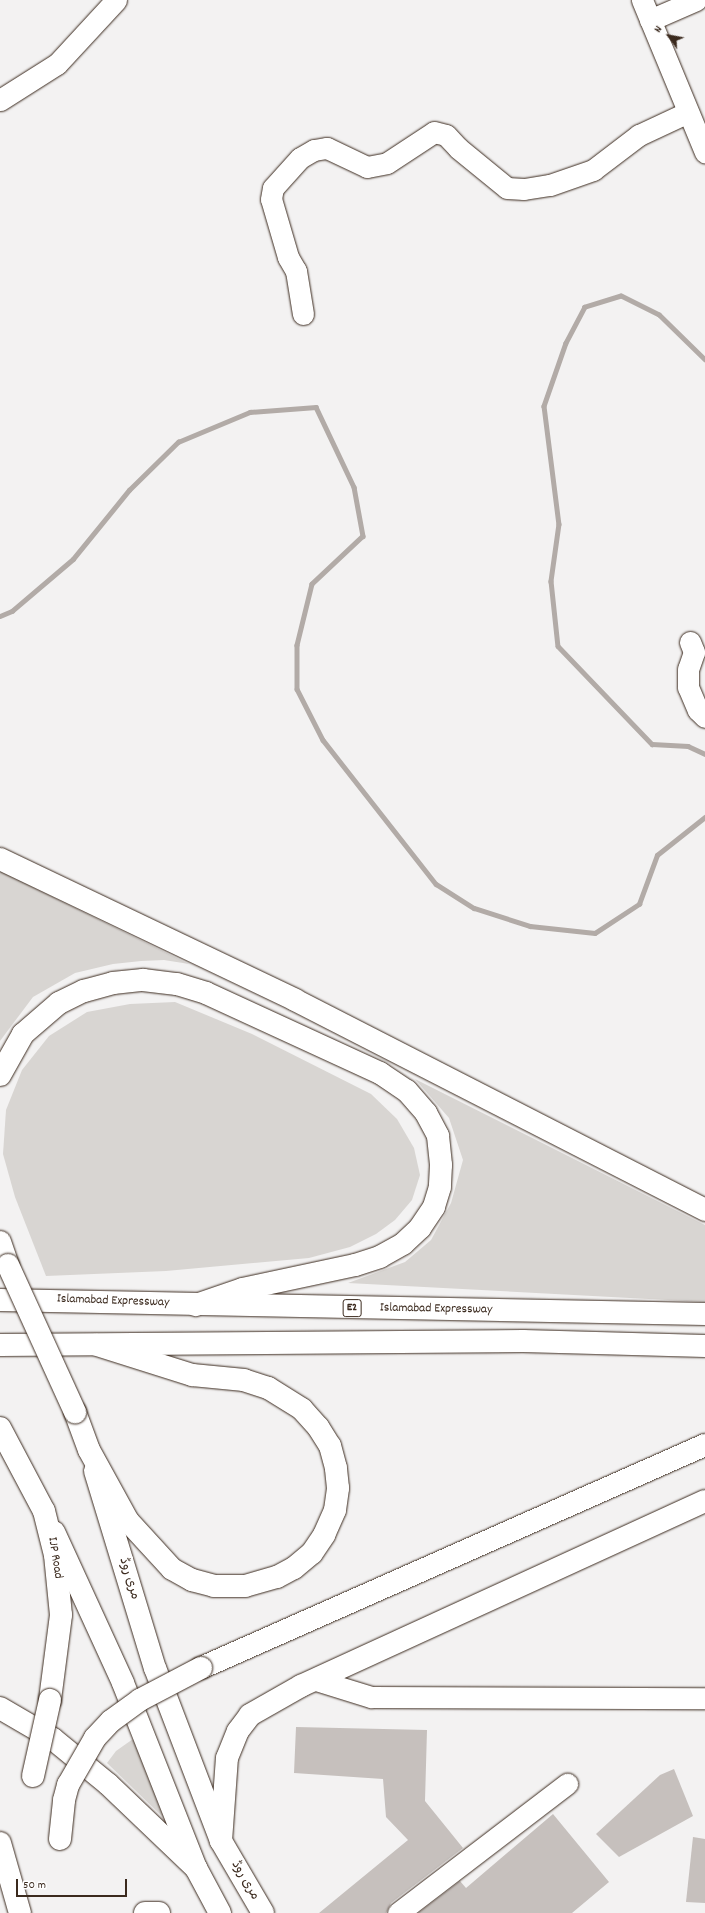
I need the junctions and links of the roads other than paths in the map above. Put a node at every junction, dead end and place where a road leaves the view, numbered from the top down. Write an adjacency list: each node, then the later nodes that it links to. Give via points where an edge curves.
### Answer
1 (116, 0): 5 (street, via 57,64)
2 (642, 0): 4 (street)
3 (696, 0): 4 (street)
4 (650, 20): 6 (street)
5 (0, 100)
6 (688, 112): 7 (street); 8 (street, via 638,135 593,170 550,185 524,189 507,188 446,135 434,132 387,163 367,167 327,148 314,150 300,158 273,188 271,199 288,257 296,271)
7 (705, 152)
8 (303, 314)
9 (690, 642): 10 (street, via 694,652 688,669 688,687 698,710)
10 (705, 717)
11 (0, 860): 13 (main road, via 295,1000)
12 (0, 1075): 16 (main road, via 23,1034 59,1003 84,991 113,983 143,980 177,984 206,993 380,1073 406,1091 426,1113 438,1136 440,1187 434,1207 420,1228 403,1244 380,1257 355,1265 243,1289)
13 (705, 1210)
14 (0, 1242): 23 (main road, مری روڈ, bridge, via 75,1412)
15 (0, 1300): 16 (main road, Islamabad Expressway / E2)
16 (196, 1304): 17 (main road, Islamabad Expressway / E2)
17 (705, 1314)
18 (0, 1345): 19 (main road)
19 (97, 1345): 20 (main road, via 523,1341); 23 (main road, via 192,1375 244,1380 268,1388 286,1398 313,1421 330,1446 338,1488 335,1510 312,1554 294,1568 245,1586 214,1586 192,1580 172,1569 157,1555 128,1522)
20 (705, 1346)
21 (0, 1428): 25 (main road, IJP Road)
22 (705, 1445): 31 (main road, bridge, via 200,1668 140,1700 120,1713 95,1738 68,1785)
23 (88, 1450): 32 (main road, مری روڈ, via 155,1668)
24 (705, 1501): 26 (main road)
25 (44, 1511): 29 (main road, IJP Road, bridge, via 55,1555 61,1615 50,1700); 34 (main road, via 123,1683)
26 (316, 1680): 27 (street, via 371,1697); 32 (main road, via 250,1715 238,1731 227,1758)
27 (705, 1698)
28 (0, 1708): 34 (main road, via 53,1739 108,1784)
29 (33, 1776)
30 (567, 1784): 40 (street)
31 (60, 1839)
32 (221, 1841): 39 (main road, مری روڈ)
33 (0, 1843): 35 (main road)
34 (196, 1868): 38 (main road)
35 (20, 1913)
36 (145, 1913): 37 (main road)
37 (160, 1913)
38 (220, 1913)
39 (263, 1913)
40 (398, 1913)

